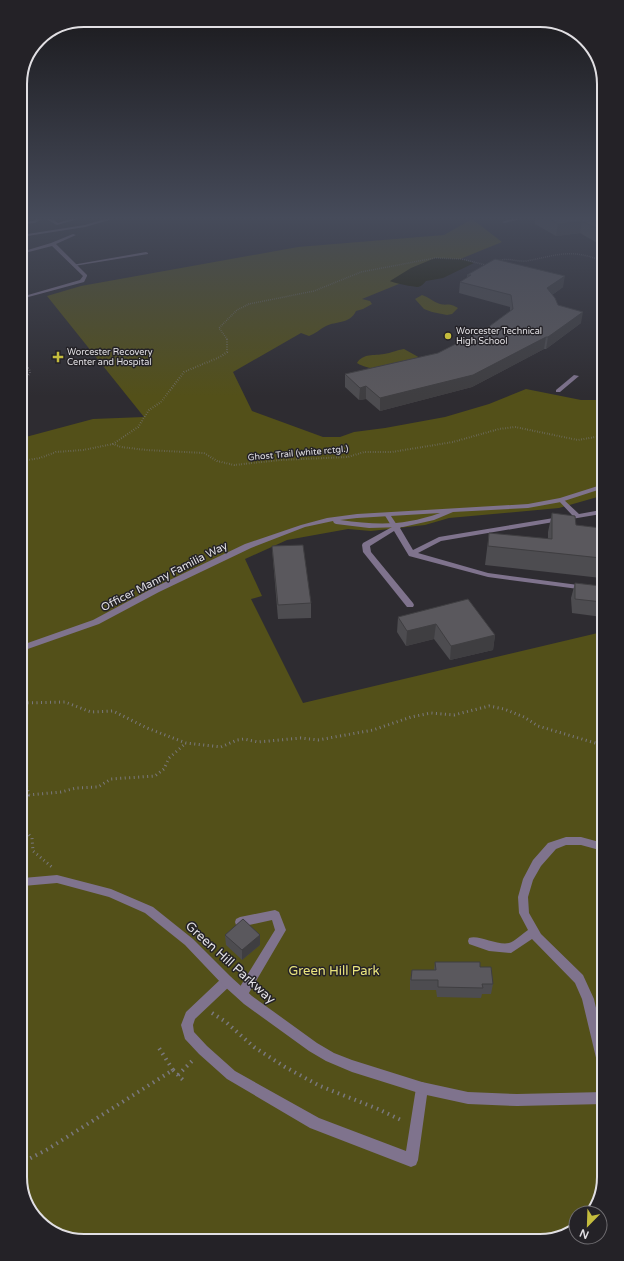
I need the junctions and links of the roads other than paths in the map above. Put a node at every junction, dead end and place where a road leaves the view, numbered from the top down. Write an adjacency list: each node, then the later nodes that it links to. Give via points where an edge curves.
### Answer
1 (84, 278): 2 (street, via 82,281)
2 (27, 296)
3 (576, 376): 4 (street)
4 (558, 391)
5 (597, 488): 6 (street, Officer Manny Familia Way)
6 (561, 500): 7 (street, Officer Manny Familia Way); 10 (street)
7 (477, 509): 9 (street, Officer Manny Familia Way); 12 (street, Officer Manny Familia Way, via 450,512 417,523)
8 (597, 512): 10 (street)
9 (388, 514): 11 (street, Officer Manny Familia Way); 12 (street)
10 (576, 515): 13 (street, via 439,539)
11 (314, 523): 12 (street, Officer Manny Familia Way); 16 (street, Officer Manny Familia Way, via 248,546 96,622)
12 (397, 526): 13 (street); 15 (street, via 366,545 367,552)
13 (412, 554): 14 (street, via 488,575)
14 (597, 589)
15 (410, 605)
16 (27, 646)
17 (597, 845): 20 (street, via 582,841 566,841 552,846 538,863 528,879 523,897 524,913)
18 (27, 882): 22 (street, Green Hill Parkway, via 57,880 84,885 111,892 149,910 189,942)
19 (240, 922): 23 (street, via 275,915 280,930)
20 (534, 932): 21 (street, via 511,948 489,946); 24 (street, via 579,979)
21 (473, 941)
22 (227, 981): 23 (street, Green Hill Parkway); 25 (street, via 190,1016 187,1025 189,1035 231,1074 315,1123 411,1160)
23 (242, 994): 25 (street, Green Hill Parkway, via 290,1032 330,1057)
24 (597, 1023)
25 (422, 1088): 26 (street, Green Hill Parkway, via 468,1098)
26 (597, 1098)

